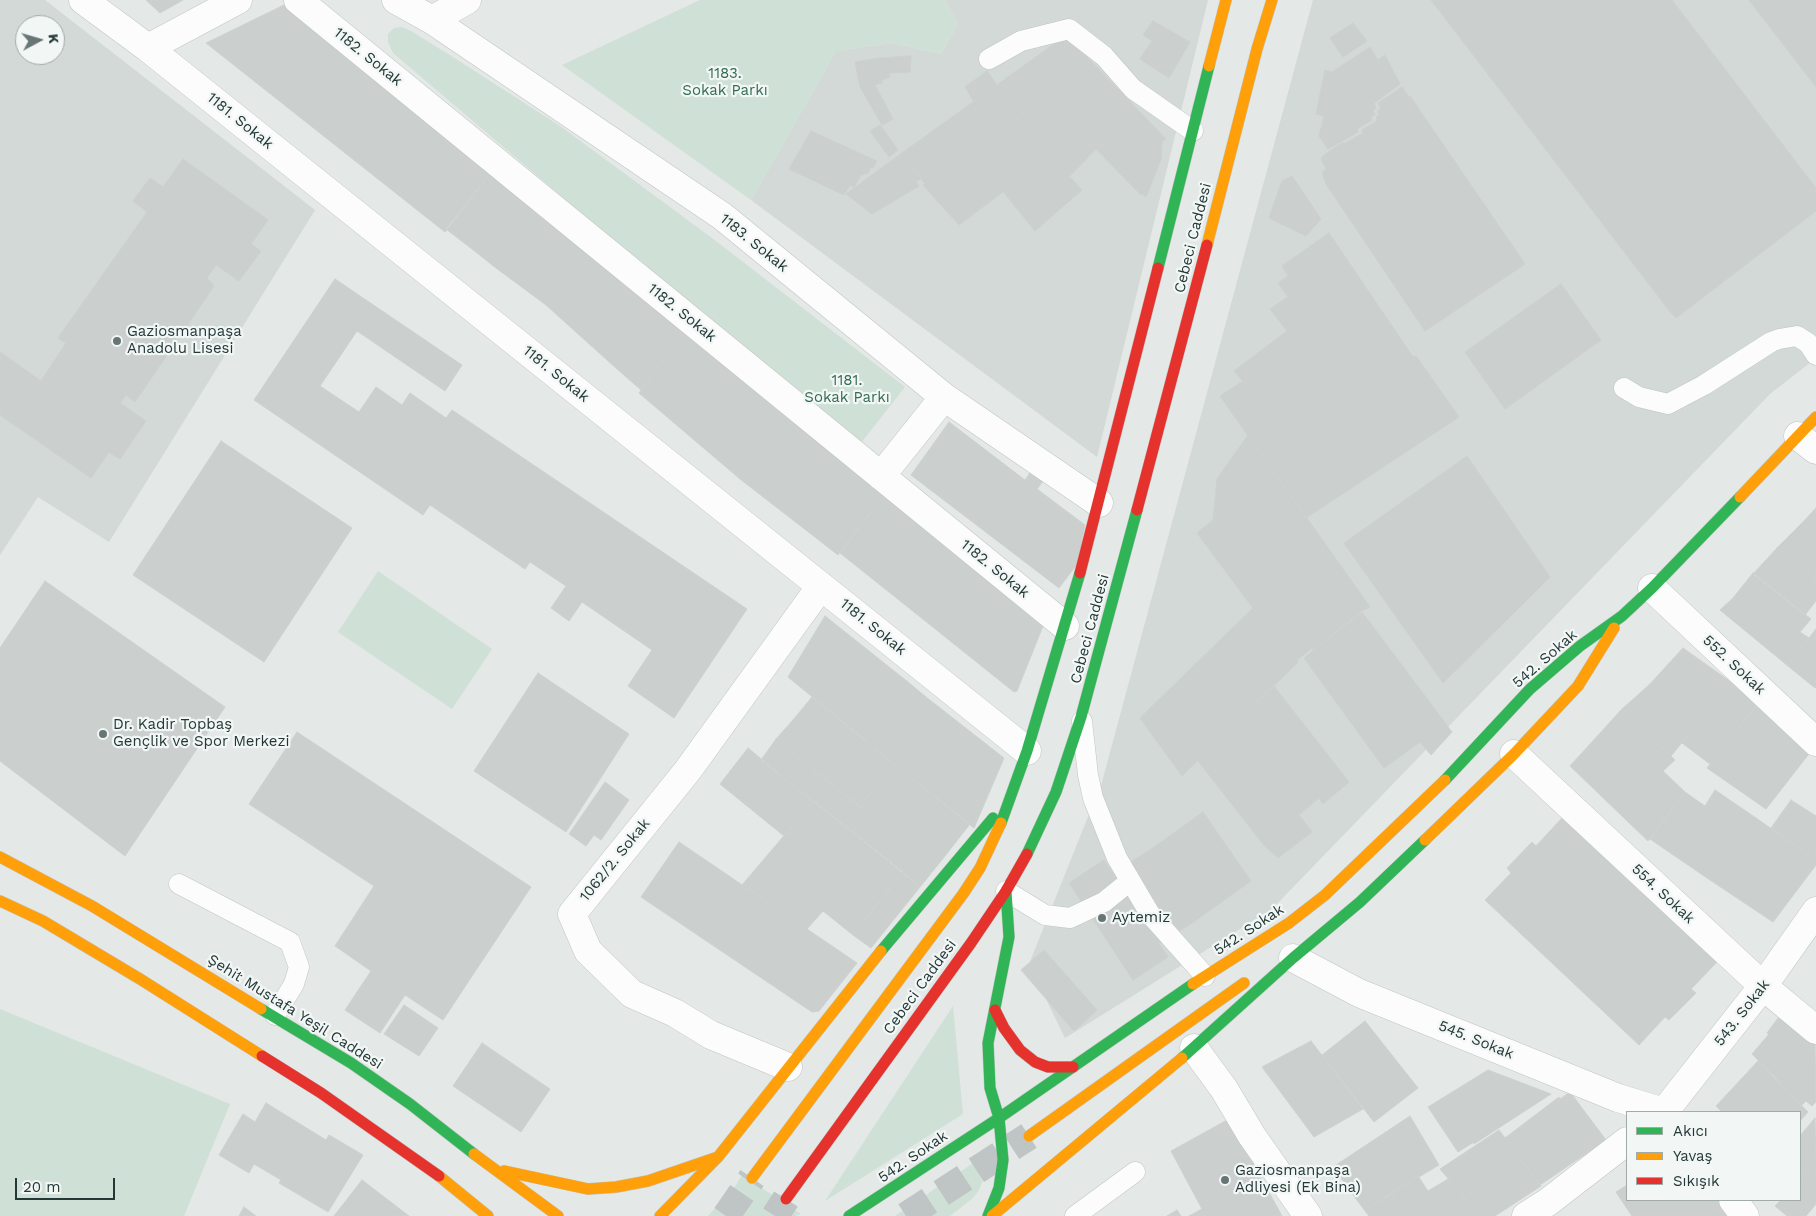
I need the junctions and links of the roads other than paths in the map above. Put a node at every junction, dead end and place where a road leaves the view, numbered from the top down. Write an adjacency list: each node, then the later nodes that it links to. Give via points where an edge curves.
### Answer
1 (83, 0): 9 (street, 1181. Sokak)
2 (238, 0): 9 (street)
3 (298, 0): 16 (street, 1182. Sokak)
4 (396, 0): 8 (street, 1183. Sokak)
5 (467, 0): 8 (street)
6 (1226, 0): 11 (main road, Cebeci Caddesi)
7 (1272, 0): 22 (main road, Cebeci Caddesi)
8 (432, 20): 14 (street, 1183. Sokak, via 722,216)
9 (148, 48): 18 (street, 1181. Sokak)
10 (989, 59): 11 (lane, via 1021,41 1069,29 1104,56 1133,89)
11 (1193, 131): 17 (main road, Cebeci Caddesi)
12 (1816, 355): 13 (lane, via 1797,336 1779,339 1668,404 1639,397)
13 (1624, 388)
14 (944, 397): 16 (street); 17 (street, 1183. Sokak)
15 (1810, 434): 19 (main road, 542. Sokak)
16 (881, 476): 21 (street, 1182. Sokak)
17 (1099, 503): 21 (main road, Cebeci Caddesi)
18 (822, 586): 24 (street, 1181. Sokak); 40 (street, 1062/2. Sokak, via 688,770 572,914 588,951 632,994 676,1013 712,1035)
19 (1652, 588): 20 (main road, 542. Sokak); 23 (street, 552. Sokak)
20 (1622, 616): 25 (main road, 542. Sokak, via 1578,686); 34 (main road, 542. Sokak, via 1580,646 1530,689 1443,784 1325,895 1289,923)
21 (1065, 626): 24 (main road, Cebeci Caddesi)
22 (1082, 717): 28 (lane, via 1093,798 1117,858); 30 (main road, Cebeci Caddesi, via 1056,792 1024,861)
23 (1816, 742)
24 (1027, 751): 26 (main road, Cebeci Caddesi)
25 (1514, 754): 33 (main road, 542. Sokak, via 1360,902); 35 (street, 554. Sokak)
26 (1010, 798): 40 (main road); 50 (main road, Cebeci Caddesi, via 980,868 963,894)
27 (0, 858): 37 (main road, Şehit Mustafa Yeşil Caddesi, via 92,906)
28 (1130, 881): 30 (lane, via 1104,902 1070,918 1045,915); 34 (lane, via 1150,914)
29 (179, 884): 37 (lane, via 290,942 299,966 294,984)
30 (1006, 890): 36 (main road, via 1009,937); 51 (main road, Cebeci Caddesi)
31 (0, 901): 53 (main road, via 43,921 132,974 322,1093 451,1185)
32 (1816, 910): 35 (street, 543. Sokak)
33 (1292, 958): 39 (main road, 542. Sokak); 42 (street, 545. Sokak, via 1358,993 1618,1098); 45 (main road, via 1248,981)
34 (1205, 976): 41 (main road, 542. Sokak)
35 (1763, 986): 38 (street, 554. Sokak); 43 (street, 543. Sokak)
36 (995, 1010): 41 (main road, via 1020,1050 1035,1062 1048,1067); 44 (main road, via 988,1043 990,1088)
37 (274, 1015): 48 (main road, Şehit Mustafa Yeşil Caddesi, via 410,1104)
38 (1816, 1030)
39 (1194, 1048): 58 (main road, 542. Sokak); 60 (street)
40 (788, 1067): 47 (main road)
41 (1073, 1067): 44 (main road, 542. Sokak)
42 (1661, 1111)
43 (1665, 1111)
44 (998, 1118): 56 (main road, 542. Sokak); 57 (main road, via 1003,1160 999,1188)
45 (1029, 1136)
46 (1626, 1142): 61 (street)
47 (718, 1157): 48 (main road, via 648,1181 588,1189); 55 (main road)
48 (493, 1169): 54 (main road, Şehit Mustafa Yeşil Caddesi)
49 (1136, 1172): 59 (lane)
50 (752, 1178)
51 (786, 1198)
52 (1734, 1201): 62 (street)
53 (488, 1216)
54 (558, 1216)
55 (660, 1216)
56 (849, 1216)
57 (988, 1216)
58 (992, 1216)
59 (1075, 1216)
60 (1308, 1216)
61 (1526, 1216)
62 (1745, 1216)

